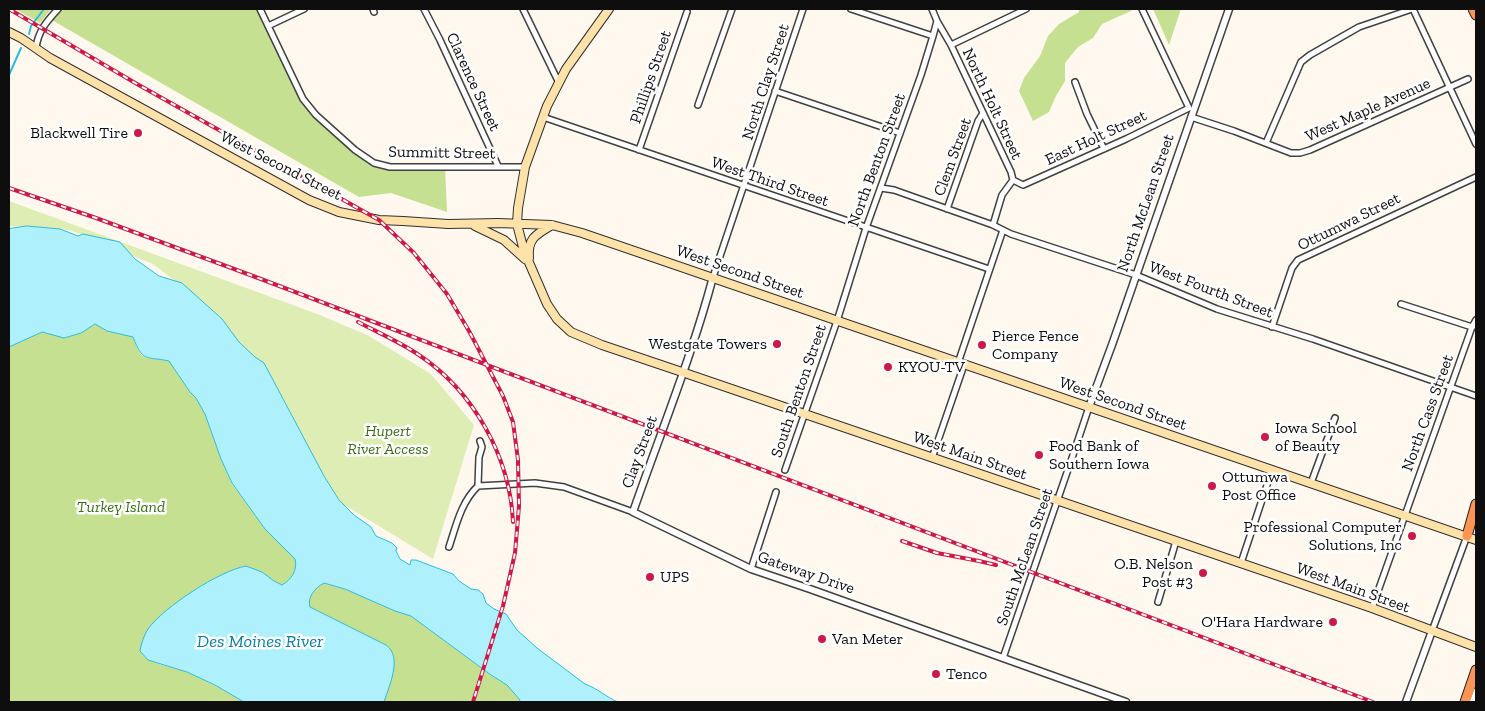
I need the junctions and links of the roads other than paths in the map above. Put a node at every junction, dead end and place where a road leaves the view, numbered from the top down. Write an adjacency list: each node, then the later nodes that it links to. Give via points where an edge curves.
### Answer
1 (58, 9): 23 (street, via 42,28)
2 (260, 9): 19 (street, Summitt Street)
3 (304, 9): 19 (street)
4 (424, 9): 39 (street, Clarence Street)
5 (523, 9): 26 (street)
6 (609, 9): 26 (main road)
7 (732, 9): 29 (street)
8 (803, 9): 28 (street, North Clay Street)
9 (851, 9): 21 (street)
10 (932, 9): 18 (street)
11 (1026, 9): 22 (street)
12 (1142, 9): 30 (street)
13 (1230, 9): 30 (street, North McLean Street)
14 (1412, 9): 27 (street); 35 (street, via 1359,27 1301,62)
15 (1474, 9): 17 (highway)
16 (687, 12): 38 (street, Phillips Street)
17 (1476, 15)
18 (937, 21): 21 (street, North Benton Street); 22 (street, North Holt Street)
19 (268, 26): 39 (street, Summitt Street, via 303,99 332,130 374,163 390,167)
20 (9, 32): 23 (main road, West Second Street)
21 (933, 36): 34 (street, North Benton Street)
22 (951, 45): 31 (street, North Holt Street)
23 (36, 48): 46 (main road, West Second Street, via 308,200 339,212 379,220)
24 (1468, 79): 27 (street, West Maple Avenue)
25 (1075, 82): 37 (street)
26 (559, 83): 33 (main road)
27 (1450, 88): 35 (street, West Maple Avenue, via 1300,153 1291,153); 36 (street)
28 (776, 91): 34 (street); 43 (street, North Clay Street)
29 (698, 106)
30 (1191, 108): 32 (street, North McLean Street); 37 (street, East Holt Street)
31 (982, 113): 42 (street, North Holt Street); 45 (street, Clem Street)
32 (1191, 117): 35 (street, West Maple Avenue); 54 (street, North McLean Street)
33 (543, 118): 38 (street, West Third Street); 40 (main road)
34 (900, 133): 44 (street, North Benton Street)
35 (1266, 143)
36 (1476, 144)
37 (1104, 148): 42 (street, East Holt Street, via 1023,186)
38 (639, 150): 43 (street, West Third Street)
39 (498, 166): 40 (street, Summitt Street)
40 (526, 167): 47 (main road)
41 (1476, 177): 60 (street, Ottumwa Street, via 1298,260 1292,268)
42 (1013, 180): 49 (street, North Holt Street, via 1002,195)
43 (744, 186): 50 (street, West Third Street); 55 (street, North Clay Street)
44 (881, 188): 45 (street, West Fourth Street); 50 (street, North Benton Street)
45 (947, 209): 49 (street, West Fourth Street)
46 (472, 224): 47 (main road, West Second Street); 52 (main road, via 504,240)
47 (516, 224): 48 (main road, West Second Street); 52 (main road, West Main Street)
48 (552, 225): 52 (main road, via 530,243); 55 (main road, West Second Street)
49 (993, 225): 51 (street, West Fourth Street)
50 (866, 228): 53 (street, West Third Street); 58 (street, North Benton Street)
51 (1003, 230): 53 (street); 54 (street, West Fourth Street)
52 (530, 265): 62 (main road, West Main Street, via 547,304 571,332)
53 (989, 269): 61 (street)
54 (1136, 275): 60 (street, West Fourth Street, via 1217,309); 65 (street, North McLean Street)
55 (713, 277): 58 (main road, West Second Street); 62 (street, Clay Street)
56 (1401, 304): 59 (street)
57 (1476, 320): 59 (street, North Cass Street)
58 (837, 321): 61 (main road, West Second Street); 66 (street, South Benton Street)
59 (1474, 326): 63 (street, North Cass Street)
60 (1272, 327): 63 (street, West Fourth Street)
61 (961, 364): 65 (main road, West Second Street); 69 (street)
62 (682, 372): 66 (main road, West Main Street); 77 (street, Clay Street)
63 (1450, 386): 64 (street, West Fourth Street); 78 (street, North Cass Street)
64 (1476, 396)
65 (1089, 407): 71 (main road, West Second Street); 75 (street, South McLean Street)
66 (804, 414): 69 (main road, West Main Street); 70 (street, South Benton Street)
67 (1335, 418): 72 (street)
68 (480, 441): 73 (street)
69 (932, 458): 75 (main road, West Main Street)
70 (785, 470)
71 (1272, 470): 72 (main road, West Second Street); 84 (street)
72 (1311, 483): 78 (main road, West Second Street)
73 (478, 486): 77 (street, Gateway Drive, via 535,483 564,487); 83 (street, via 458,518)
74 (776, 492): 85 (street)
75 (1057, 500): 82 (main road, West Main Street); 90 (street, South McLean Street)
76 (1476, 504): 80 (highway)
77 (633, 512): 85 (street, Gateway Drive)
78 (1404, 515): 80 (main road, West Second Street); 87 (street, North Cass Street)
79 (1476, 520): 80 (highway)
80 (1467, 536): 81 (main road, West Second Street); 88 (street)
81 (1476, 540)
82 (1176, 541): 84 (main road, West Main Street); 86 (street)
83 (450, 547)
84 (1241, 563): 87 (main road, West Main Street)
85 (752, 569): 90 (street, Gateway Drive)
86 (1158, 602)
87 (1372, 608): 88 (main road, West Main Street)
88 (1432, 632): 89 (main road, West Main Street); 94 (street)
89 (1476, 647)
90 (1003, 658): 93 (street, Gateway Drive)
91 (1476, 670): 95 (highway)
92 (1476, 691): 96 (street)
93 (1126, 702)
94 (1406, 702)
95 (1465, 702)
96 (1472, 702)

